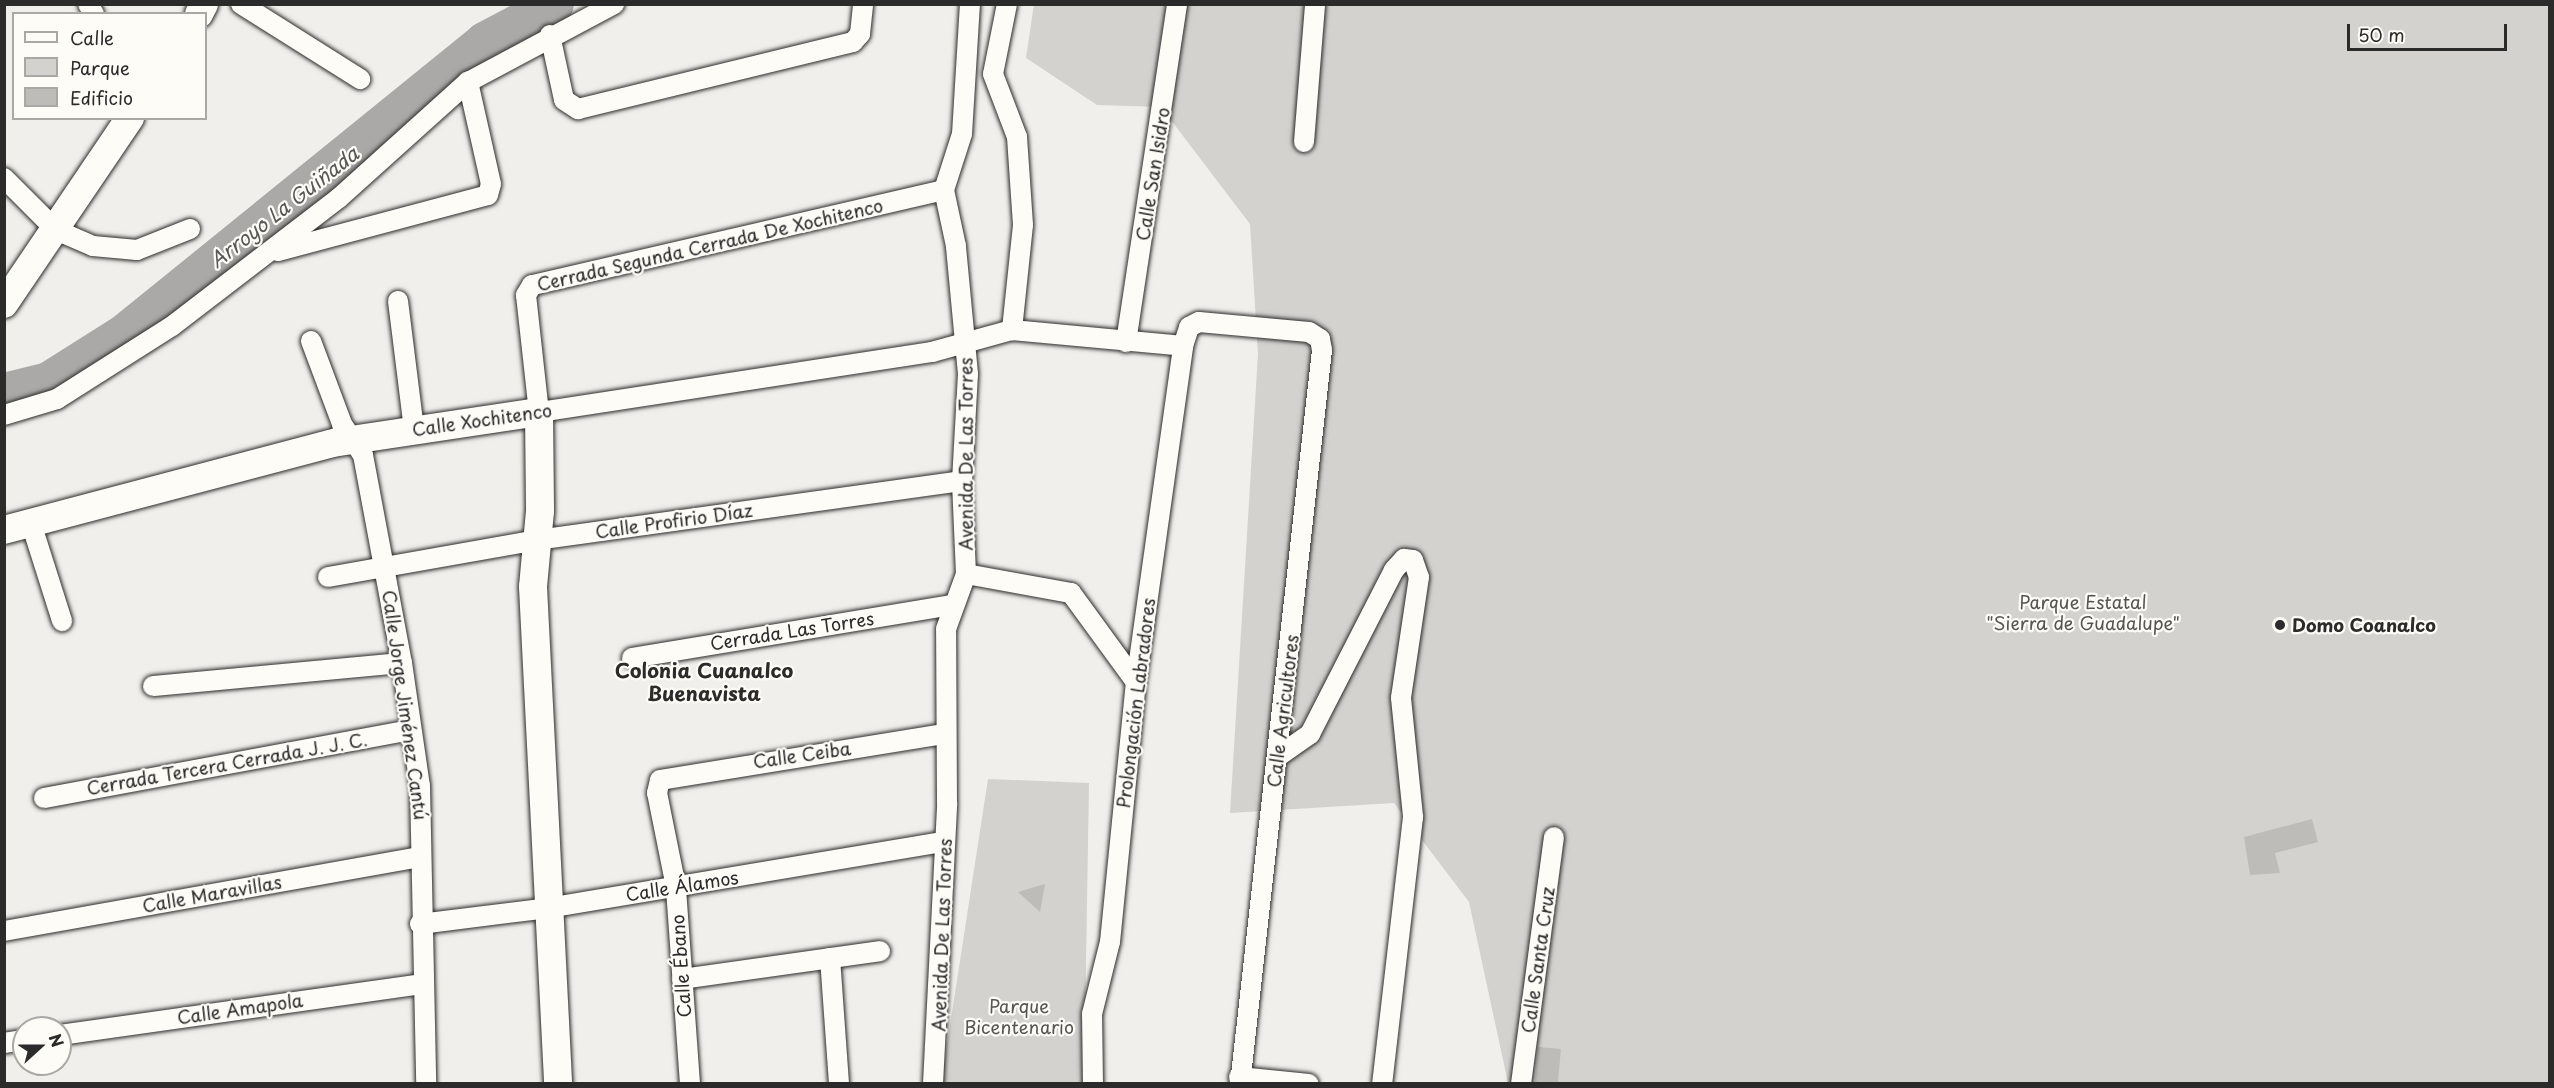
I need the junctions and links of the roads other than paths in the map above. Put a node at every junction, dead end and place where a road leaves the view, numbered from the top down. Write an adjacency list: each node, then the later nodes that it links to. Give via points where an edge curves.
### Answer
1 (241, 4): 11 (street)
2 (614, 4): 8 (street)
3 (862, 4): 8 (street, via 861,34 853,42 578,109 564,100)
4 (970, 4): 9 (street, Avenida De Las Torres)
5 (1007, 4): 10 (street)
6 (1177, 4): 26 (street, Calle San Isidro)
7 (1315, 4): 14 (street)
8 (550, 35): 12 (street)
9 (968, 74): 10 (street); 16 (street, Avenida De Las Torres, via 962,134)
10 (993, 74): 22 (street, via 1017,137 1023,225)
11 (360, 79)
12 (468, 82): 19 (street); 19 (street, via 491,184 488,195)
13 (129, 120): 18 (street)
14 (1305, 142)
15 (4, 178): 18 (street)
16 (944, 190): 23 (street, Avenida De Las Torres); 28 (street, Cerrada Segunda Cerrada De Xochitenco, via 532,285 526,295)
17 (190, 229): 18 (street, via 137,250 93,246)
18 (56, 230): 21 (street)
19 (272, 252): 29 (street, via 111,366 47,404)
20 (398, 301): 30 (street)
21 (4, 304)
22 (1012, 330): 23 (street, Calle Xochitenco); 26 (street, Calle Xochitenco)
23 (966, 339): 28 (street, Calle Xochitenco, via 932,352); 32 (street, Avenida De Las Torres)
24 (1320, 339): 27 (street, Prolongación Labradores, via 1309,332 1192,324); 46 (street, Calle Agricultores)
25 (311, 341): 31 (street, Calle Jorge Jiménez Cantú, via 342,424)
26 (1126, 342): 27 (street, Calle Xochitenco)
27 (1183, 346): 42 (street, Prolongación Labradores)
28 (539, 412): 30 (street, Calle Xochitenco); 34 (street)
29 (4, 415)
30 (414, 429): 31 (street, Calle Xochitenco)
31 (354, 439): 33 (street, Calle Xochitenco); 35 (street, Calle Jorge Jiménez Cantú, via 363,455)
32 (962, 481): 34 (street, Calle Profirio Díaz); 36 (street, Avenida De Las Torres)
33 (18, 527): 39 (street)
34 (537, 540): 35 (street, Calle Profirio Díaz); 53 (street, via 533,587)
35 (386, 565): 37 (street, Calle Profirio Díaz); 41 (street, Calle Jorge Jiménez Cantú)
36 (966, 574): 38 (street, Avenida De Las Torres); 42 (street, via 1071,593)
37 (328, 577)
38 (952, 605): 40 (street, Cerrada Las Torres); 45 (street, Avenida De Las Torres, via 946,629)
39 (62, 621)
40 (632, 658)
41 (402, 663): 43 (street); 44 (street, Calle Jorge Jiménez Cantú)
42 (1136, 682): 67 (street, Prolongación Labradores, via 1110,942 1092,1014)
43 (153, 686)
44 (411, 730): 48 (street, Cerrada Tercera Cerrada J. J. C.); 51 (street, Calle Jorge Jiménez Cantú, via 420,786)
45 (945, 734): 47 (street, Calle Ceiba); 50 (street, Avenida De Las Torres)
46 (1280, 755): 61 (street, Calle Agricultores); 69 (street, via 1310,734 1394,570 1413,560 1419,578 1401,698 1413,817)
47 (660, 780): 52 (street, Calle Ébano, via 657,792)
48 (44, 798)
49 (1554, 837): 70 (street, Calle Santa Cruz)
50 (944, 842): 52 (street, Calle Álamos); 66 (street, Avenida De Las Torres)
51 (420, 857): 54 (street, Calle Jorge Jiménez Cantú); 55 (street, Calle Maravillas)
52 (676, 887): 53 (street, Calle Álamos); 58 (street, Calle Ébano)
53 (548, 908): 54 (street, Calle Álamos); 63 (street)
54 (420, 924): 59 (street, Calle Jorge Jiménez Cantú)
55 (4, 931)
56 (880, 951): 57 (street)
57 (830, 958): 58 (street); 65 (street)
58 (682, 979): 64 (street, Calle Ébano)
59 (421, 984): 60 (street, Calle Amapola); 62 (street, Calle Jorge Jiménez Cantú)
60 (72, 1033)
61 (1239, 1080): 68 (street)
62 (426, 1083)
63 (558, 1083)
64 (690, 1083)
65 (839, 1083)
66 (933, 1083)
67 (1093, 1083)
68 (1309, 1083)
69 (1382, 1083)
70 (1521, 1083)

